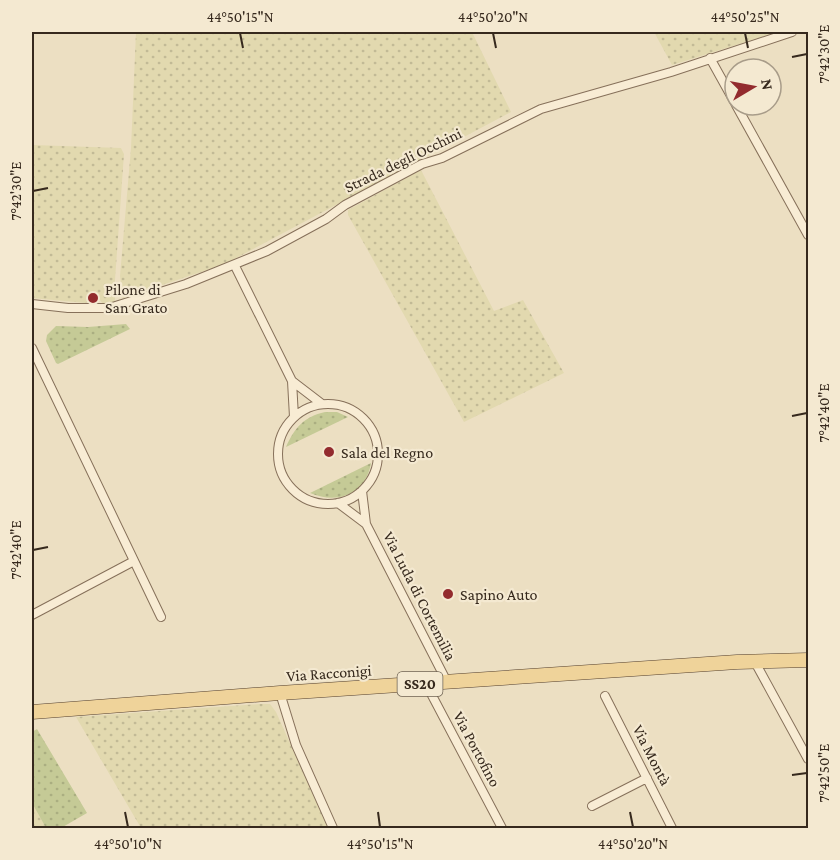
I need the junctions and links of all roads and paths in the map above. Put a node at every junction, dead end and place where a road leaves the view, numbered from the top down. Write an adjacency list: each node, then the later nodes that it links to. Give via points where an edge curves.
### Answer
1 (792, 32): 2 (street, Strada degli Occhini)
2 (710, 58): 3 (street); 6 (street, Strada degli Occhini, via 541,109 422,164)
3 (723, 81)
4 (743, 117): 5 (street)
5 (808, 236)
6 (236, 266): 7 (street, Strada degli Occhini, via 109,308); 9 (street)
7 (32, 304)
8 (32, 348): 15 (street)
9 (292, 381): 10 (street); 11 (street)
10 (322, 404): 11 (street); 12 (street, via 350,408 370,427 376,440 376,467)
11 (294, 417): 13 (street, via 279,445 284,477 306,499)
12 (362, 491): 13 (street); 14 (street, Via Luda di Cortemilia)
13 (338, 503): 14 (street, Via Luda di Cortemilia)
14 (366, 524): 20 (street, Via Luda di Cortemilia)
15 (134, 561): 16 (street); 17 (street)
16 (32, 615)
17 (161, 617)
18 (808, 660): 19 (main road, Via Racconigi / SS20)
19 (755, 662): 20 (main road, Via Racconigi / SS20); 25 (street)
20 (447, 682): 21 (main road, Via Racconigi / SS20)
21 (426, 684): 22 (main road, Via Racconigi / SS20); 29 (street, Via Portofino)
22 (280, 693): 24 (main road, Via Racconigi / SS20); 28 (street, via 296,745)
23 (605, 696): 26 (street, Via Montà)
24 (32, 712)
25 (808, 759)
26 (647, 778): 27 (street); 30 (street, Via Montà)
27 (592, 806)
28 (333, 828)
29 (502, 828)
30 (672, 828)

